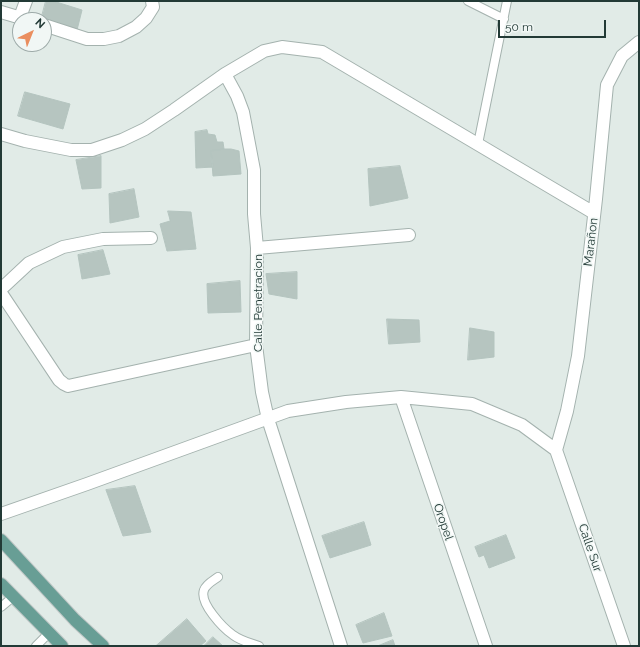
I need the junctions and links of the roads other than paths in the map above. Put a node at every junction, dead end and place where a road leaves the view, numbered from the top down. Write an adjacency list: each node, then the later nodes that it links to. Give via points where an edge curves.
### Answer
1 (26, 1): 6 (street)
2 (152, 1): 9 (street, via 153,7 146,18 119,36 87,39)
3 (468, 1): 8 (lane)
4 (507, 1): 8 (lane)
5 (1, 12): 7 (street)
6 (25, 12)
7 (12, 15)
8 (504, 19): 13 (lane)
9 (52, 28)
10 (639, 42): 14 (street, Marañon, via 622,56 607,85)
11 (225, 74): 12 (street, via 145,129 92,150 71,150); 13 (street, via 264,51 282,47 322,52); 17 (street, Calle Penetracion, via 244,112 254,170)
12 (1, 134)
13 (478, 144): 14 (street)
14 (594, 213): 23 (street, Marañon, via 578,356)
15 (409, 234): 17 (street)
16 (150, 238): 18 (street, via 103,239 63,247 28,263)
17 (257, 248): 20 (street, Calle Penetracion)
18 (1, 289)
19 (1, 293): 20 (street, via 59,380 68,386)
20 (256, 345): 22 (street, Calle Penetracion)
21 (401, 397): 22 (street, via 288,411); 23 (street, via 472,404 522,425); 36 (street, Oropel)
22 (268, 418): 24 (street); 35 (street, Calle Penetracion)
23 (556, 450): 37 (street, Calle Sur)
24 (1, 514)
25 (1, 540): 33 (main road, via 75,620)
26 (218, 577): 34 (lane, via 204,590 206,603 214,617 234,636)
27 (1, 584): 28 (main road)
28 (13, 597): 29 (lane); 30 (main road)
29 (1, 607)
30 (48, 633): 31 (lane); 32 (main road)
31 (36, 646)
32 (62, 646)
33 (103, 646)
34 (259, 646)
35 (341, 646)
36 (486, 646)
37 (624, 646)

